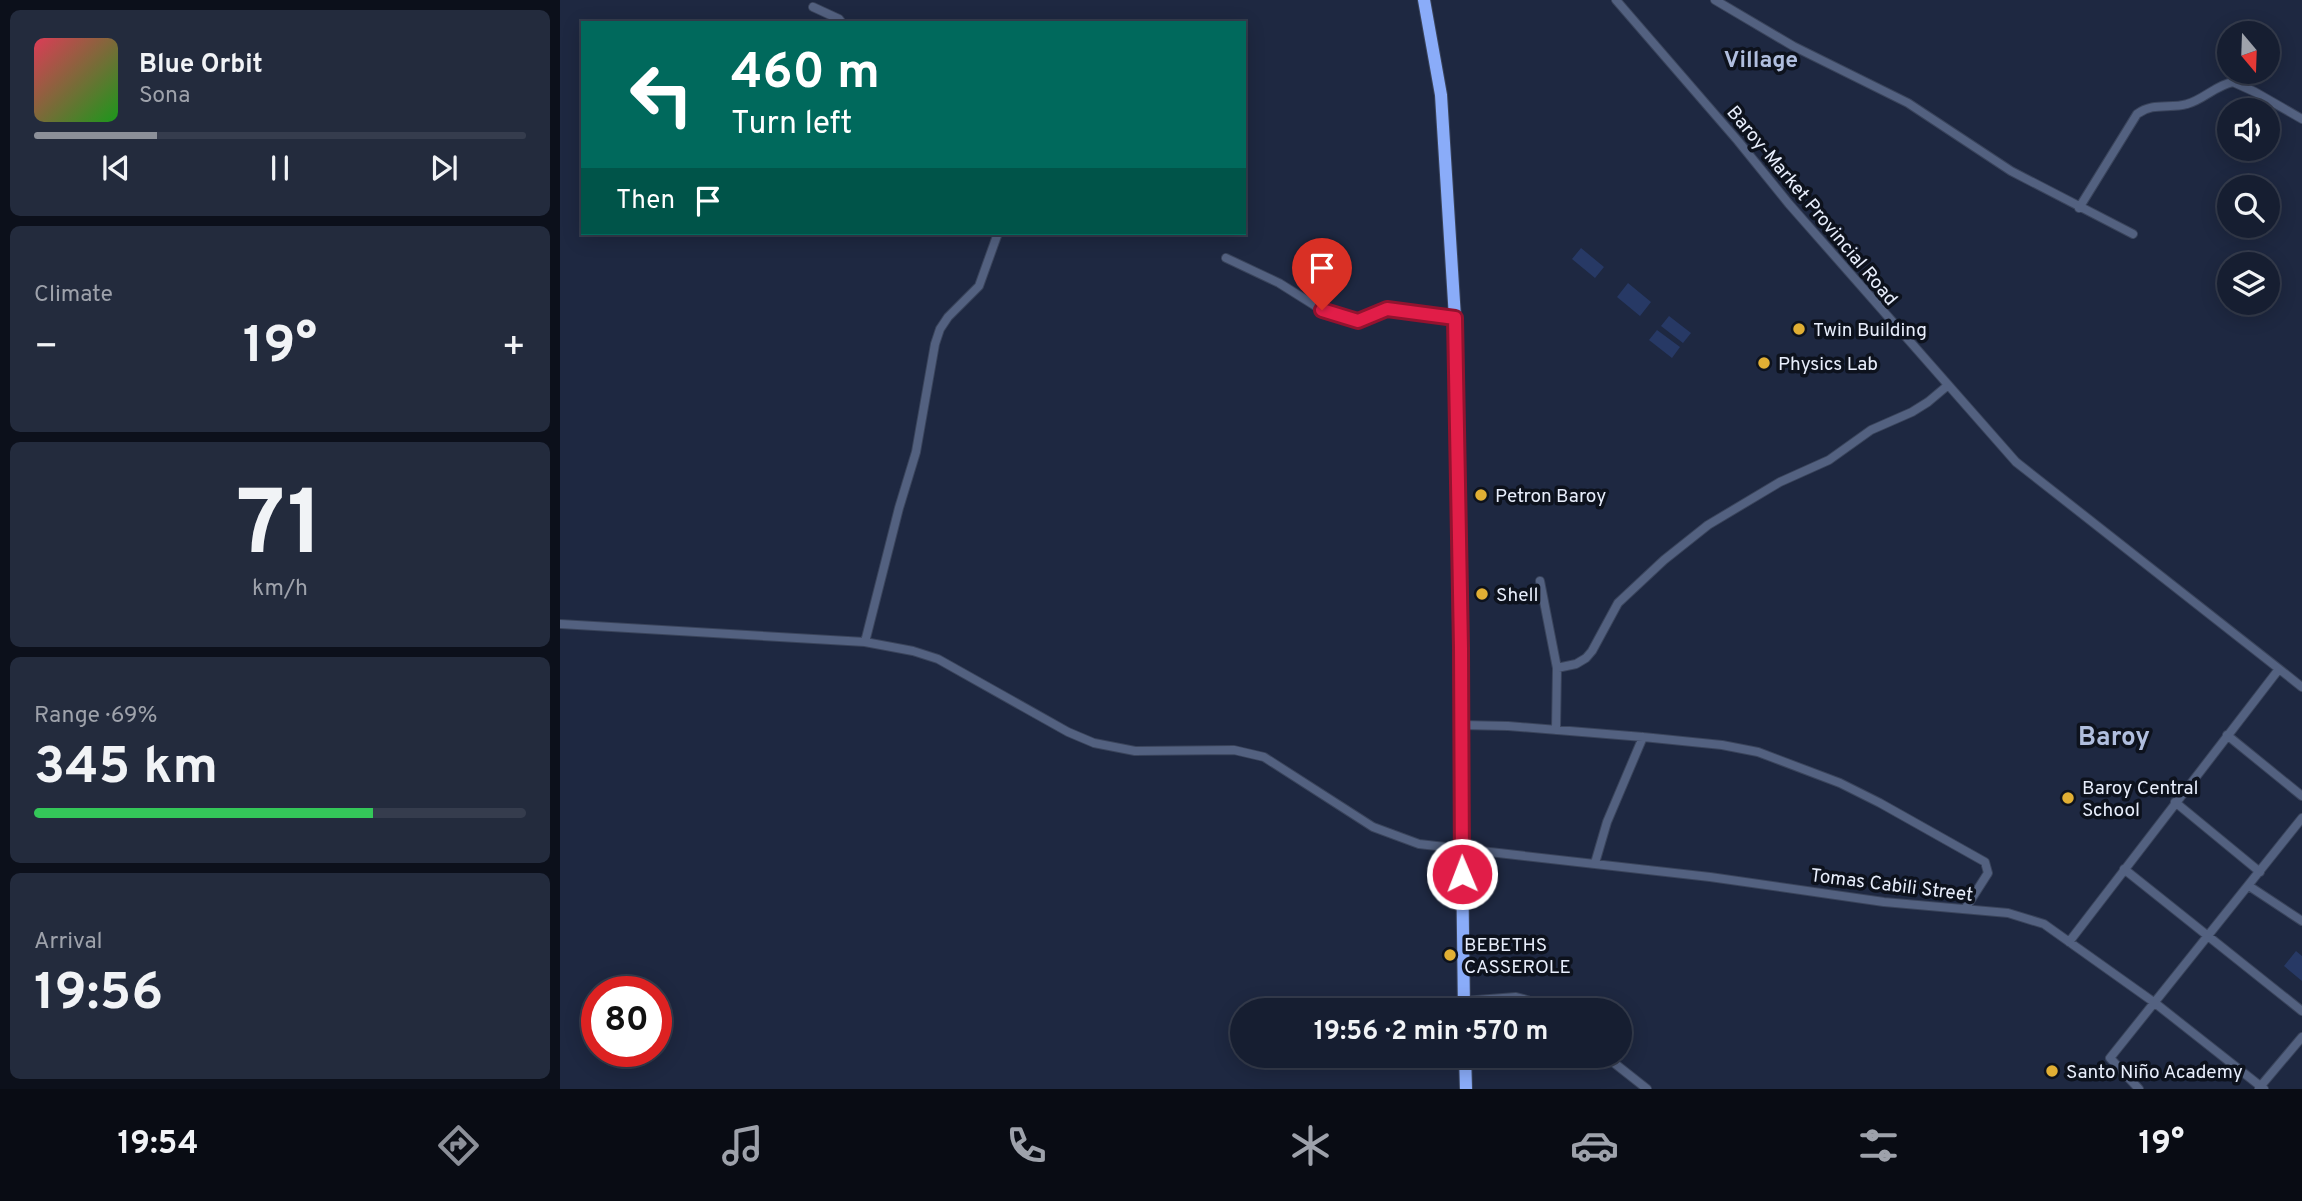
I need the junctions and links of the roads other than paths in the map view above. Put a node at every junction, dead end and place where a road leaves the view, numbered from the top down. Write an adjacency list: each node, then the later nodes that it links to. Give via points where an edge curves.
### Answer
1 (1424, 0): 11 (highway, via 1441,95)
2 (1616, 0): 12 (street, Baroy-Market Provincial Road)
3 (1715, 0): 7 (street, via 1793,46 1908,103 2011,171)
4 (813, 7): 5 (street)
5 (840, 21)
6 (2302, 119): 7 (street, via 2233,82 2184,105 2142,110)
7 (2079, 208): 8 (street)
8 (2133, 234)
9 (997, 235): 15 (street, via 979,286 948,317 938,336 916,452)
10 (1226, 258): 11 (street, via 1322,310 1358,321 1387,309)
11 (1455, 318): 19 (highway)
12 (1947, 386): 16 (street, via 1912,412 1871,430 1829,460 1780,482 1707,525 1618,603 1586,658); 17 (street, Baroy-Market Provincial Road, via 2016,462)
13 (1540, 581): 16 (street)
14 (560, 624): 15 (street, Tomas Cabili Street)
15 (865, 642): 26 (street, Tomas Cabili Street, via 938,659 1094,743 1135,751 1234,750 1264,757 1384,832 1419,844)
16 (1557, 668): 20 (street)
17 (2279, 669): 18 (street, Baroy-Market Provincial Road); 21 (street)
18 (2302, 687)
19 (1461, 725): 20 (street); 26 (highway)
20 (1556, 730): 22 (street)
21 (2227, 736): 23 (street); 24 (street)
22 (1643, 737): 27 (street); 31 (street, via 1758,752 1880,803 1985,862 1987,873)
23 (2302, 796)
24 (2175, 802): 28 (street); 29 (street)
25 (2302, 818): 29 (street)
26 (1462, 849): 27 (street, Tomas Cabili Street); 35 (highway)
27 (1595, 863): 31 (street, Tomas Cabili Street)
28 (2124, 869): 33 (street); 34 (street)
29 (2260, 872): 30 (street)
30 (2249, 886): 32 (street); 33 (street)
31 (1965, 909): 34 (street, Tomas Cabili Street, via 2045,924)
32 (2302, 921)
33 (2210, 935): 36 (street); 37 (street)
34 (2069, 942): 36 (street, Tomas Cabili Street)
35 (1464, 998)
36 (2155, 1003): 41 (street, Tomas Cabili Street); 44 (street, via 2110,1058)
37 (2302, 1011)
38 (2302, 1037): 41 (street)
39 (1465, 1068): 42 (highway)
40 (1620, 1068): 43 (street)
41 (2261, 1088)
42 (1466, 1089)
43 (1647, 1089)
44 (2138, 1089)

